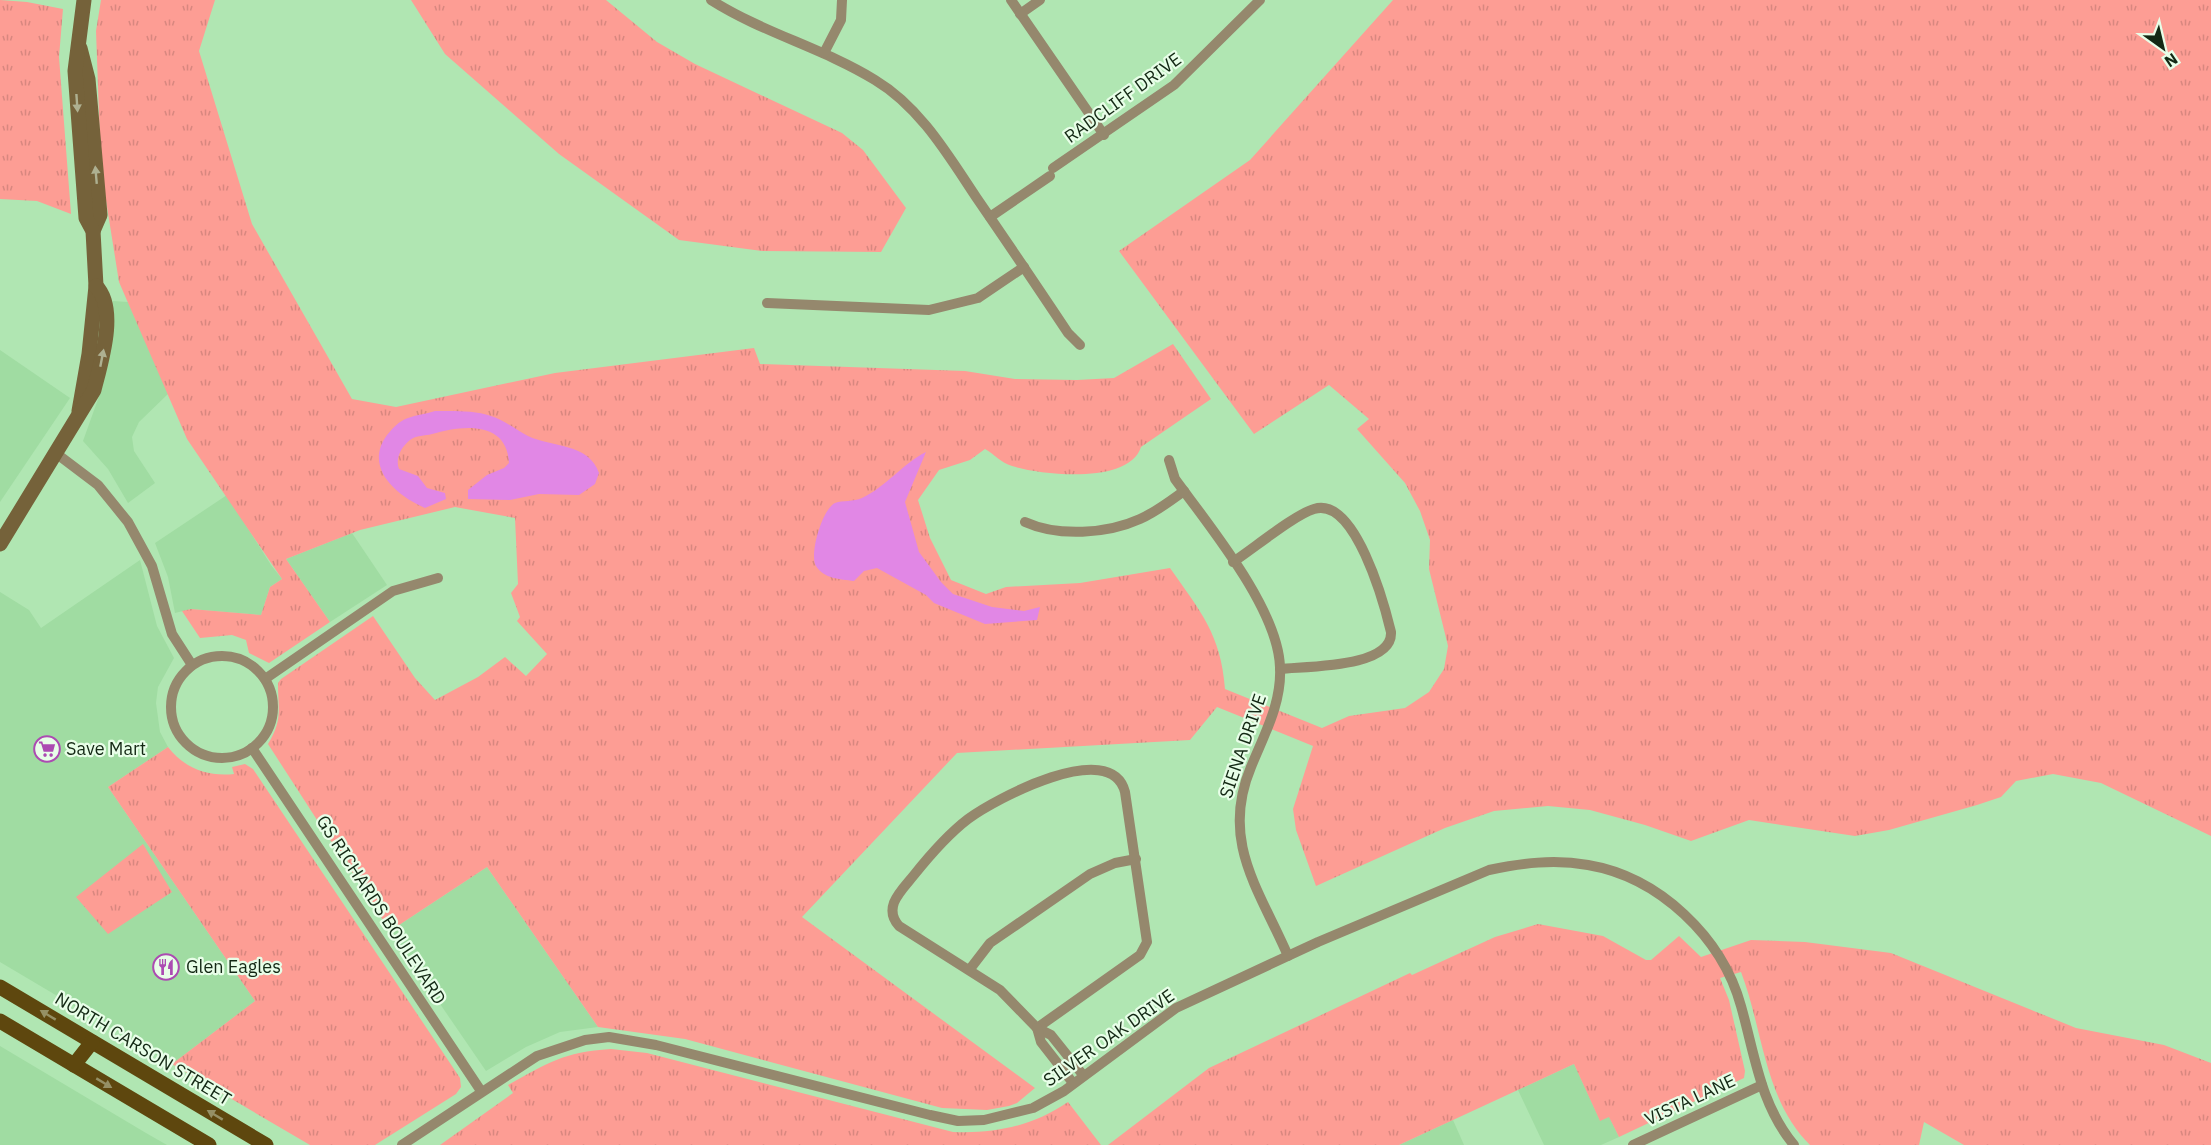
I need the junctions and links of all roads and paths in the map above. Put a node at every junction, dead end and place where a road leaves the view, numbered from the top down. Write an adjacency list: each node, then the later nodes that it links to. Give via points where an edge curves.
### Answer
1 (84, 0): 14 (street, via 75,71 86,218 93,231 96,286 79,411)
2 (711, 0): 8 (street, via 731,13)
3 (842, 0): 8 (street, via 841,20)
4 (1011, 0): 7 (street)
5 (1040, 0): 7 (street)
6 (1260, 0): 9 (street, RADCLIFF DRIVE, via 1174,85)
7 (1020, 14): 9 (street)
8 (824, 53): 10 (street, via 877,81 900,99 939,141)
9 (1104, 135): 10 (street, RADCLIFF DRIVE)
10 (990, 216): 11 (street)
11 (1024, 267): 12 (street, via 978,298 929,310); 13 (street)
12 (767, 303)
13 (1080, 345)
14 (57, 454): 18 (street); 21 (street, via 98,485 128,522 152,566 172,634)
15 (1169, 460): 16 (street, SIENA DRIVE)
16 (1184, 491): 17 (street, via 1142,519 1111,528 1043,530); 19 (street, SIENA DRIVE)
17 (1025, 522)
18 (0, 544)
19 (1233, 562): 22 (street, SIENA DRIVE, via 1269,618); 22 (street, via 1305,513 1323,508 1337,512 1369,562 1391,632 1386,648 1362,660)
20 (438, 578): 23 (street, via 393,591)
21 (192, 665): 23 (street, via 207,658 232,657 245,661); 24 (street, via 171,698 172,718 180,736 201,753 213,757 240,755)
22 (1280, 669): 26 (street, SIENA DRIVE, via 1272,718 1243,787 1238,826 1246,863)
23 (265, 679): 24 (street, via 273,704 272,716 268,729)
24 (252, 748): 36 (street, GS RICHARDS BOULEVARD)
25 (1136, 859): 27 (street, via 1090,874 990,943); 27 (street, via 1124,787 1109,772 1095,770 1039,782 979,811 932,854 894,899 892,908 899,926); 30 (street, via 1148,936 1143,951)
26 (1288, 956): 33 (street, SILVER OAK DRIVE, via 1176,1008); 35 (street, SILVER OAK DRIVE, via 1489,870 1555,861 1614,871 1679,909 1717,954 1742,1006)
27 (970, 969): 30 (street, via 1010,998)
28 (0, 987): 31 (main road, NORTH CARSON STREET, one-way to 28)
29 (0, 1021): 32 (main road)
30 (1037, 1028): 33 (street, via 1051,1035); 34 (street, via 1041,1042)
31 (92, 1042): 32 (main road); 38 (main road, NORTH CARSON STREET, one-way to 31)
32 (74, 1065): 37 (main road, one-way to 37)
33 (1083, 1076): 34 (street, SILVER OAK DRIVE)
34 (1073, 1083): 36 (street, SILVER OAK DRIVE, via 1050,1099 1011,1115 958,1120 656,1045 609,1037 585,1040 537,1056)
35 (1762, 1085): 40 (street, VISTA LANE); 41 (street, SILVER OAK DRIVE, via 1782,1129)
36 (480, 1091): 39 (street, SILVER OAK DRIVE)
37 (209, 1145)
38 (266, 1145)
39 (402, 1145)
40 (1633, 1145)
41 (1794, 1145)

